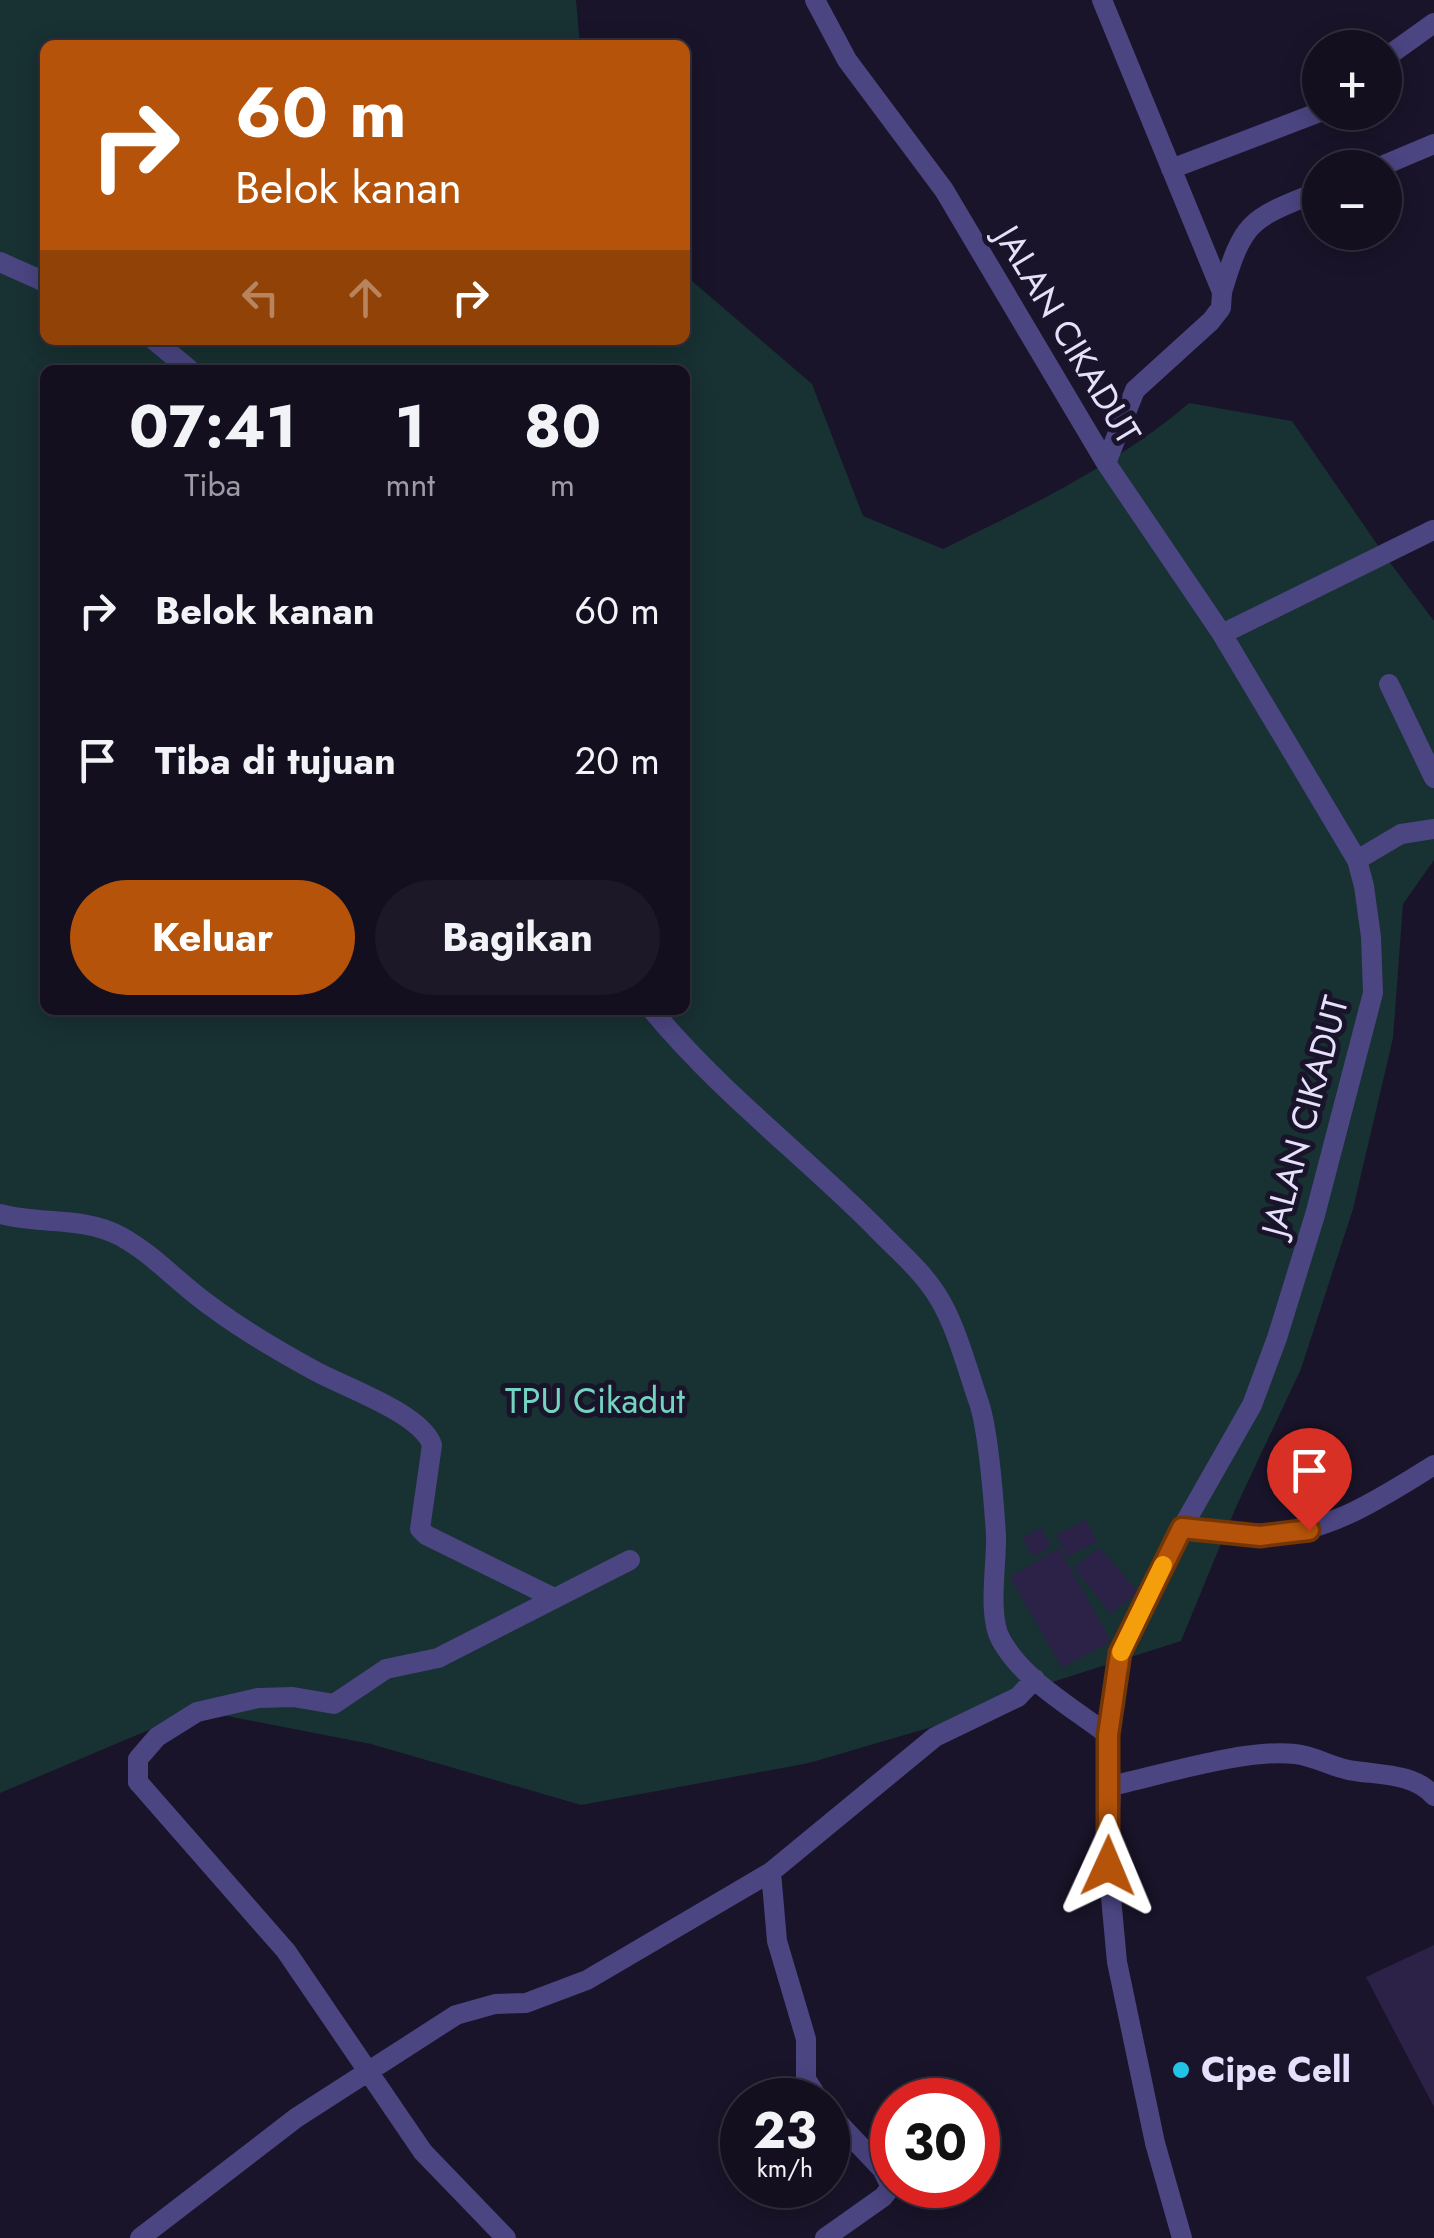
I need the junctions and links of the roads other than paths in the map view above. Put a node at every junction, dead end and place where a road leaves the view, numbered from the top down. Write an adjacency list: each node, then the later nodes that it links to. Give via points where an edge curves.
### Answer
1 (815, 0): 15 (street, JALAN CIKADUT, via 847,60 944,190)
2 (1102, 0): 8 (street)
3 (1434, 23): 4 (street)
4 (1402, 46)
5 (1302, 119): 8 (street)
6 (1434, 144): 7 (street)
7 (1402, 157)
8 (1170, 169): 12 (street)
9 (1302, 198): 12 (street, via 1254,222 1237,242)
10 (0, 262): 11 (street)
11 (40, 280)
12 (1222, 292): 15 (street, via 1211,321 1136,390)
13 (160, 345): 14 (street)
14 (184, 365)
15 (1106, 463): 17 (street, JALAN CIKADUT)
16 (1433, 530): 17 (street)
17 (1222, 634): 21 (street, JALAN CIKADUT)
18 (1389, 684): 19 (street)
19 (1434, 778)
20 (1434, 829): 21 (street, via 1401,834)
21 (1357, 860): 25 (street, JALAN CIKADUT, via 1373,993 1315,1215 1252,1405)
22 (656, 1015): 28 (street, via 851,1203 941,1301 981,1406 996,1533 998,1636)
23 (0, 1214): 27 (street, via 93,1225 121,1237 212,1308 406,1419 432,1445 420,1528)
24 (1434, 1466): 25 (street, via 1355,1514 1309,1530 1260,1536)
25 (1182, 1528): 29 (street, JALAN CIKADUT, via 1120,1653)
26 (630, 1560): 27 (street)
27 (554, 1598): 33 (street, via 438,1658 386,1669 334,1704 258,1698 197,1712 138,1759 138,1782 286,1951)
28 (1035, 1680): 29 (street); 32 (street, via 1018,1696 935,1738)
29 (1108, 1735): 30 (street, JALAN CIKADUT)
30 (1111, 1786): 31 (street, via 1257,1754 1295,1754 1399,1777 1425,1785); 39 (street, JALAN CIKADUT, via 1108,1866 1116,1962)
31 (1434, 1796)
32 (771, 1872): 33 (street, via 587,1980 526,2003 456,2015); 34 (street, via 776,1941 806,2039)
33 (372, 2072): 36 (street, via 296,2118); 37 (street, via 423,2152)
34 (806, 2078)
35 (850, 2135): 38 (street, via 891,2187)
36 (140, 2238)
37 (506, 2238)
38 (826, 2238)
39 (1182, 2238)

